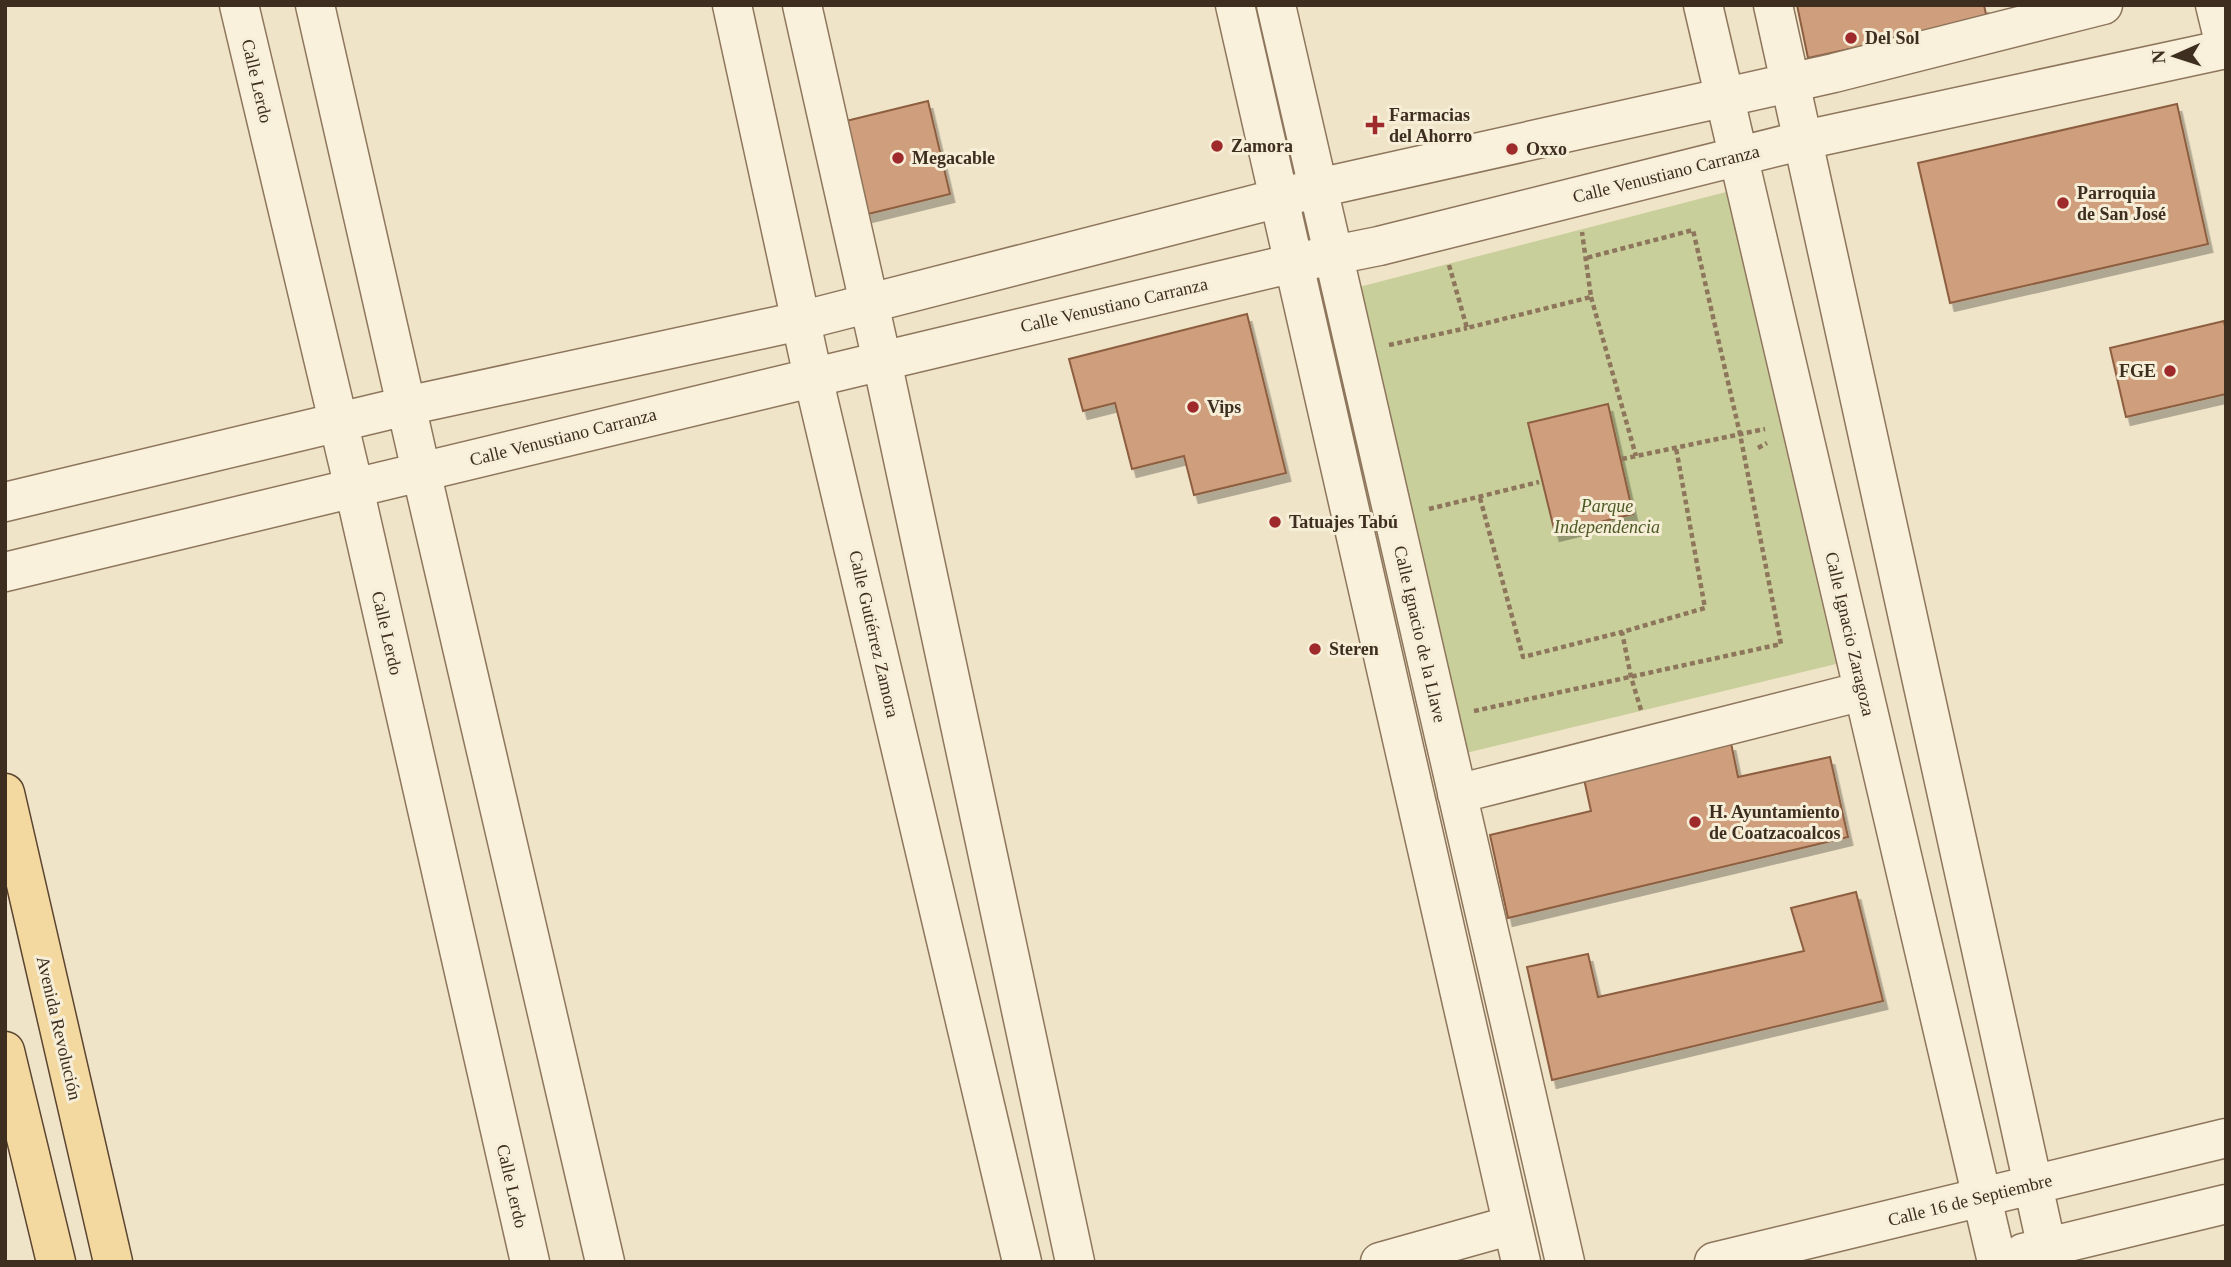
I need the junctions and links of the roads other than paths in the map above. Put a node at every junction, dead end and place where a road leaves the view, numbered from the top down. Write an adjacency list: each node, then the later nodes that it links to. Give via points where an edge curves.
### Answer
1 (239, 5): 25 (street, Calle Lerdo)
2 (315, 5): 24 (street)
3 (732, 5): 21 (street, Calle Gutiérrez Zamora)
4 (802, 5): 20 (street)
5 (1235, 5): 17 (street)
6 (1276, 5): 16 (street, Calle Ignacio de la Llave)
7 (1703, 5): 13 (street, Calle Ignacio Zaragoza)
8 (1773, 5): 12 (street)
9 (2103, 5): 12 (street)
10 (2215, 5): 11 (street)
11 (2226, 49): 14 (street, Calle Venustiano Carranza)
12 (1791, 82): 13 (street); 14 (street)
13 (1724, 98): 15 (street, Calle Ignacio Zaragoza); 16 (street)
14 (1804, 140): 15 (street, Calle Venustiano Carranza); 35 (street)
15 (1737, 156): 18 (street, Calle Venustiano Carranza); 30 (street, Calle Ignacio Zaragoza)
16 (1318, 188): 17 (street); 18 (street, Calle Ignacio de la Llave)
17 (1279, 198): 19 (street); 20 (street)
18 (1333, 254): 19 (street, Calle Venustiano Carranza); 32 (street, Calle Ignacio de la Llave)
19 (1294, 263): 22 (street, Calle Venustiano Carranza); 38 (street)
20 (868, 302): 21 (street); 22 (street)
21 (800, 320): 23 (street, Calle Gutiérrez Zamora); 24 (street)
22 (881, 361): 23 (street, Calle Venustiano Carranza); 46 (street)
23 (813, 377): 26 (street, Calle Venustiano Carranza); 45 (street, Calle Gutiérrez Zamora)
24 (406, 405): 25 (street); 26 (street)
25 (338, 421): 27 (street, Calle Lerdo); 28 (street)
26 (421, 471): 27 (street, Calle Venustiano Carranza); 44 (street)
27 (354, 488): 29 (street, Calle Venustiano Carranza); 43 (street, Calle Lerdo)
28 (5, 502)
29 (5, 572)
30 (1863, 691): 32 (street); 36 (street, Calle Ignacio Zaragoza)
31 (5, 793): 42 (main road, Avenida Revolución)
32 (1457, 794): 49 (street, Calle Ignacio de la Llave)
33 (5, 1051): 41 (main road)
34 (2226, 1138): 35 (street, Calle 16 de Septiembre)
35 (2034, 1185): 36 (street, Calle 16 de Septiembre); 39 (street)
36 (1983, 1197): 40 (street, Calle Ignacio Zaragoza); 50 (street, Calle 16 de Septiembre)
37 (2226, 1204): 39 (street)
38 (1512, 1225): 47 (street); 48 (street)
39 (2049, 1255): 40 (street)
40 (1992, 1261)
41 (55, 1262)
42 (113, 1262)
43 (530, 1262)
44 (605, 1262)
45 (1022, 1262)
46 (1075, 1262)
47 (1380, 1262)
48 (1521, 1262)
49 (1565, 1262)
50 (1714, 1262)

